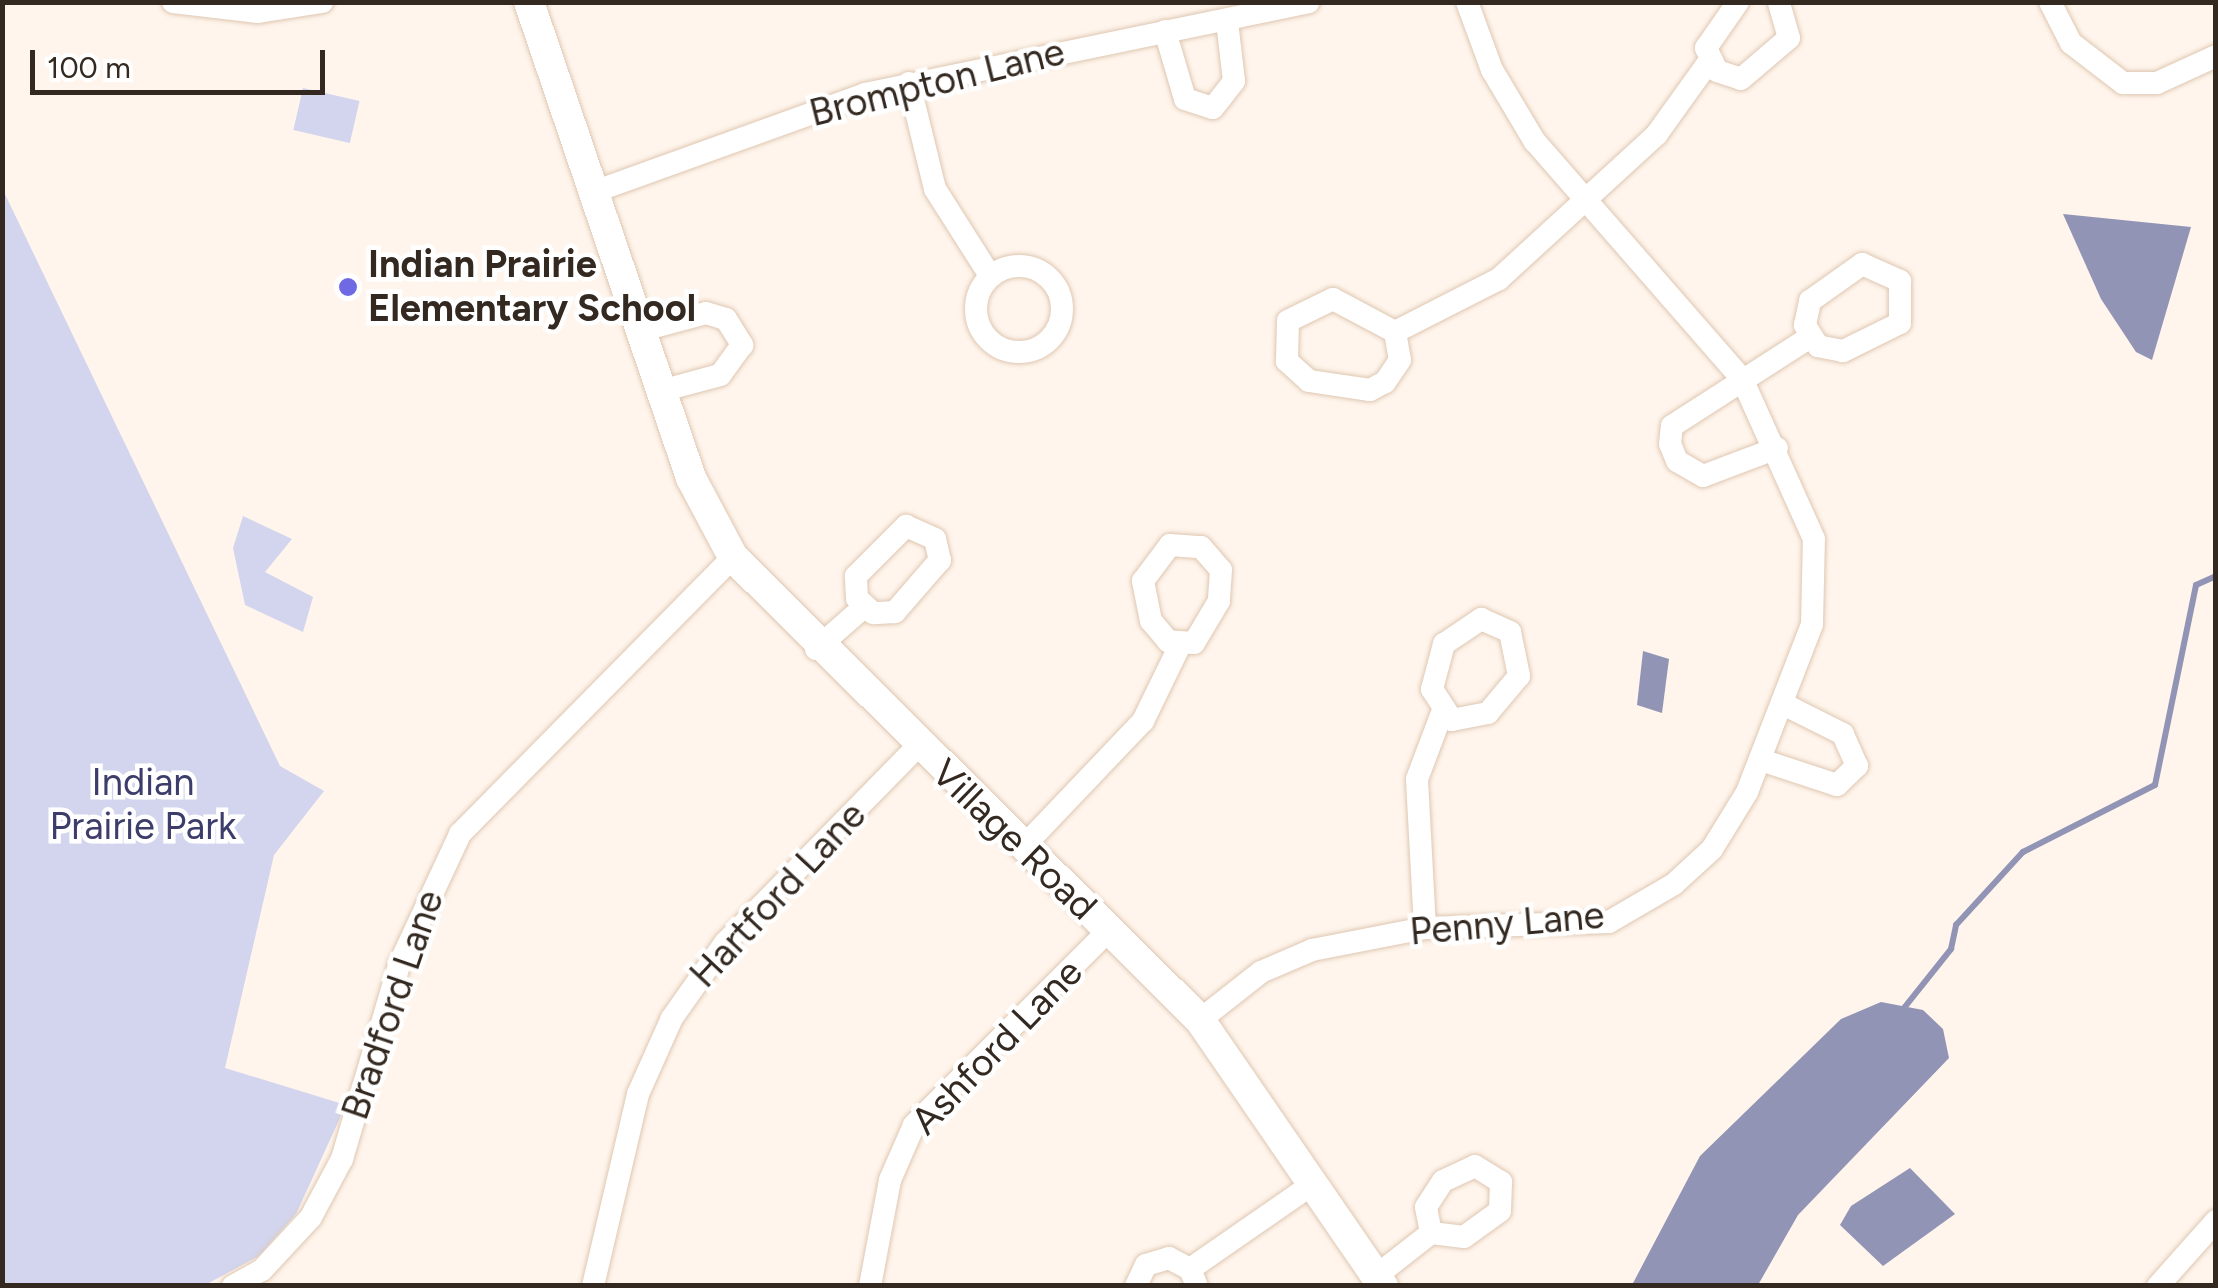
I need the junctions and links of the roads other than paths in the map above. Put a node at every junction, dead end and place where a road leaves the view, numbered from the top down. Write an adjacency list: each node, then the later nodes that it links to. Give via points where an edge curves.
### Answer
1 (172, 2): 2 (street, via 258,12)
2 (322, 2)
3 (529, 2): 14 (street, Village Road)
4 (1308, 2): 9 (street, Brompton Lane)
5 (1466, 2): 15 (street, Penny Lane, via 1509,99)
6 (1738, 2): 12 (street, via 1708,35)
7 (1780, 2): 12 (street, via 1789,38 1753,76 1728,77)
8 (2050, 2): 11 (street, via 2072,44 2123,83 2157,83)
9 (1227, 21): 10 (street, Brompton Lane); 10 (street, via 1234,81 1214,108 1185,99)
10 (1165, 31): 13 (street, Brompton Lane)
11 (2216, 56)
12 (1710, 60): 15 (street, via 1657,134)
13 (909, 83): 14 (street, Brompton Lane); 16 (street, via 935,189)
14 (599, 190): 17 (street, Village Road)
15 (1584, 198): 18 (street, via 1498,279); 20 (street, Penny Lane)
16 (987, 271)
17 (646, 329): 21 (street, Village Road); 21 (street, via 706,313 726,318 742,346 720,374)
18 (1395, 332): 18 (street, via 1373,314 1319,300 1288,321 1282,348 1308,381 1370,390 1394,372)
19 (1810, 337): 19 (street, via 1843,351 1889,333 1905,309 1900,280 1876,264 1848,270 1810,301); 20 (street)
20 (1742, 378): 22 (street, Penny Lane); 22 (street, via 1672,426 1676,462 1703,476)
21 (664, 390): 23 (street, Village Road, via 691,478)
22 (1777, 448): 27 (street, Penny Lane, via 1814,539 1817,578)
23 (733, 558): 26 (street, Village Road); 40 (street, Bradford Lane, via 460,834 399,965 342,1159 311,1217 262,1270)
24 (864, 607): 26 (street)
25 (1180, 645): 25 (street, via 1205,636 1224,586 1214,557 1186,543 1156,553 1142,580 1157,633); 31 (street, via 1143,720)
26 (816, 648): 29 (street, Village Road)
27 (1785, 705): 30 (street, Penny Lane); 30 (street, via 1843,734 1857,766 1837,785)
28 (1442, 713): 28 (street, via 1465,723 1488,714 1518,676 1510,632 1482,619 1452,631 1432,690); 32 (street, via 1417,779)
29 (918, 746): 31 (street, Village Road); 41 (street, Hartford Lane, via 725,943 672,1018 638,1094)
30 (1761, 760): 32 (street, Penny Lane, via 1712,849 1609,922)
31 (1023, 847): 33 (street, Village Road)
32 (1424, 928): 34 (street, Penny Lane, via 1284,960)
33 (1108, 931): 34 (street, Village Road); 42 (street, Ashford Lane, via 914,1125 890,1180)
34 (1200, 1020): 35 (street, Village Road)
35 (1314, 1183): 38 (street); 39 (street, Village Road)
36 (2216, 1222): 44 (street)
37 (1432, 1233): 39 (street)
38 (1193, 1277): 43 (street, via 1157,1260)
39 (1380, 1281)
40 (233, 1286)
41 (593, 1286)
42 (870, 1286)
43 (1136, 1286)
44 (2158, 1286)

